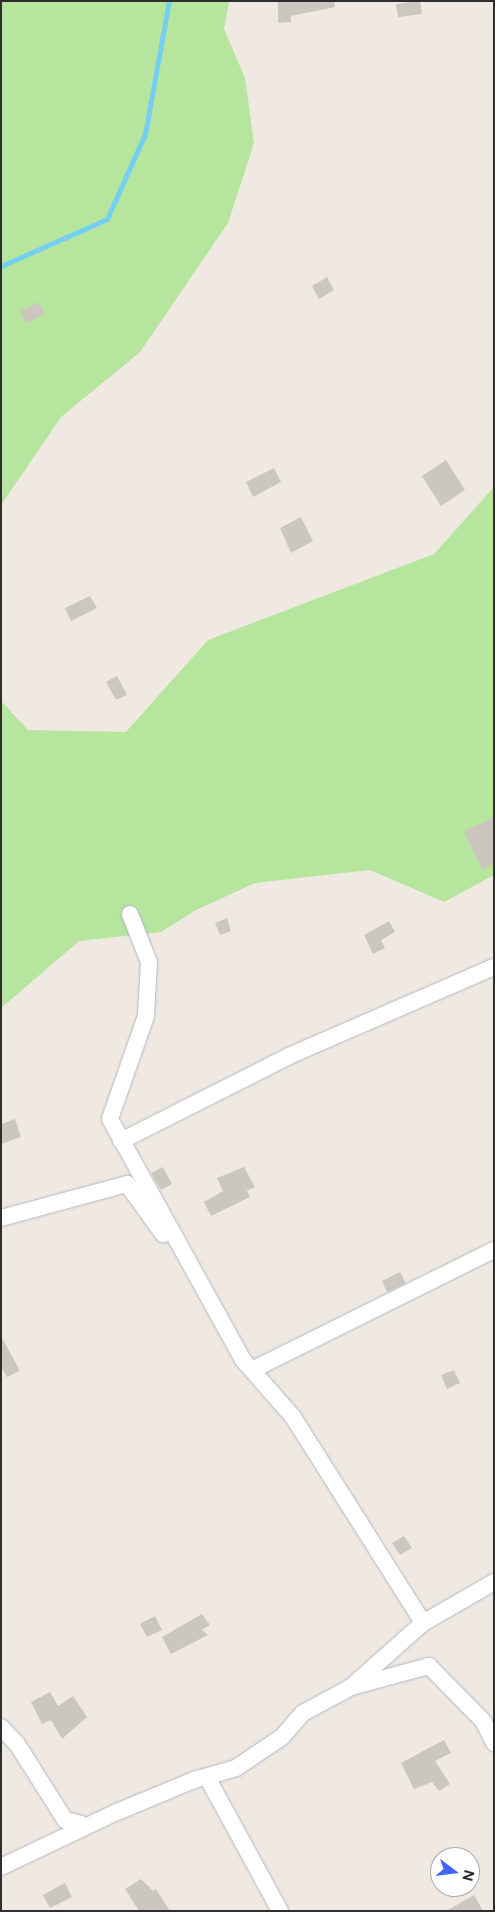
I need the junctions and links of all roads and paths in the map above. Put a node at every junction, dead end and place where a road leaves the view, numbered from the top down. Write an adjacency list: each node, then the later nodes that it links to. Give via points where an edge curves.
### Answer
1 (130, 914): 3 (street, via 149,962 146,1016 110,1119)
2 (494, 967): 3 (street, via 289,1056)
3 (121, 1141): 6 (street)
4 (1, 1218): 7 (street, via 127,1184)
5 (494, 1250): 6 (street)
6 (252, 1370): 9 (street, via 293,1417)
7 (279, 1397)
8 (494, 1582): 9 (street)
9 (423, 1623): 10 (street)
10 (351, 1687): 12 (street, via 429,1666 483,1721); 13 (street, via 303,1713 282,1737 236,1768)
11 (1, 1727): 14 (street, via 17,1744 65,1820)
12 (494, 1743)
13 (207, 1777): 15 (street, via 71,1832); 16 (street)
14 (81, 1824)
15 (1, 1867)
16 (280, 1911)

